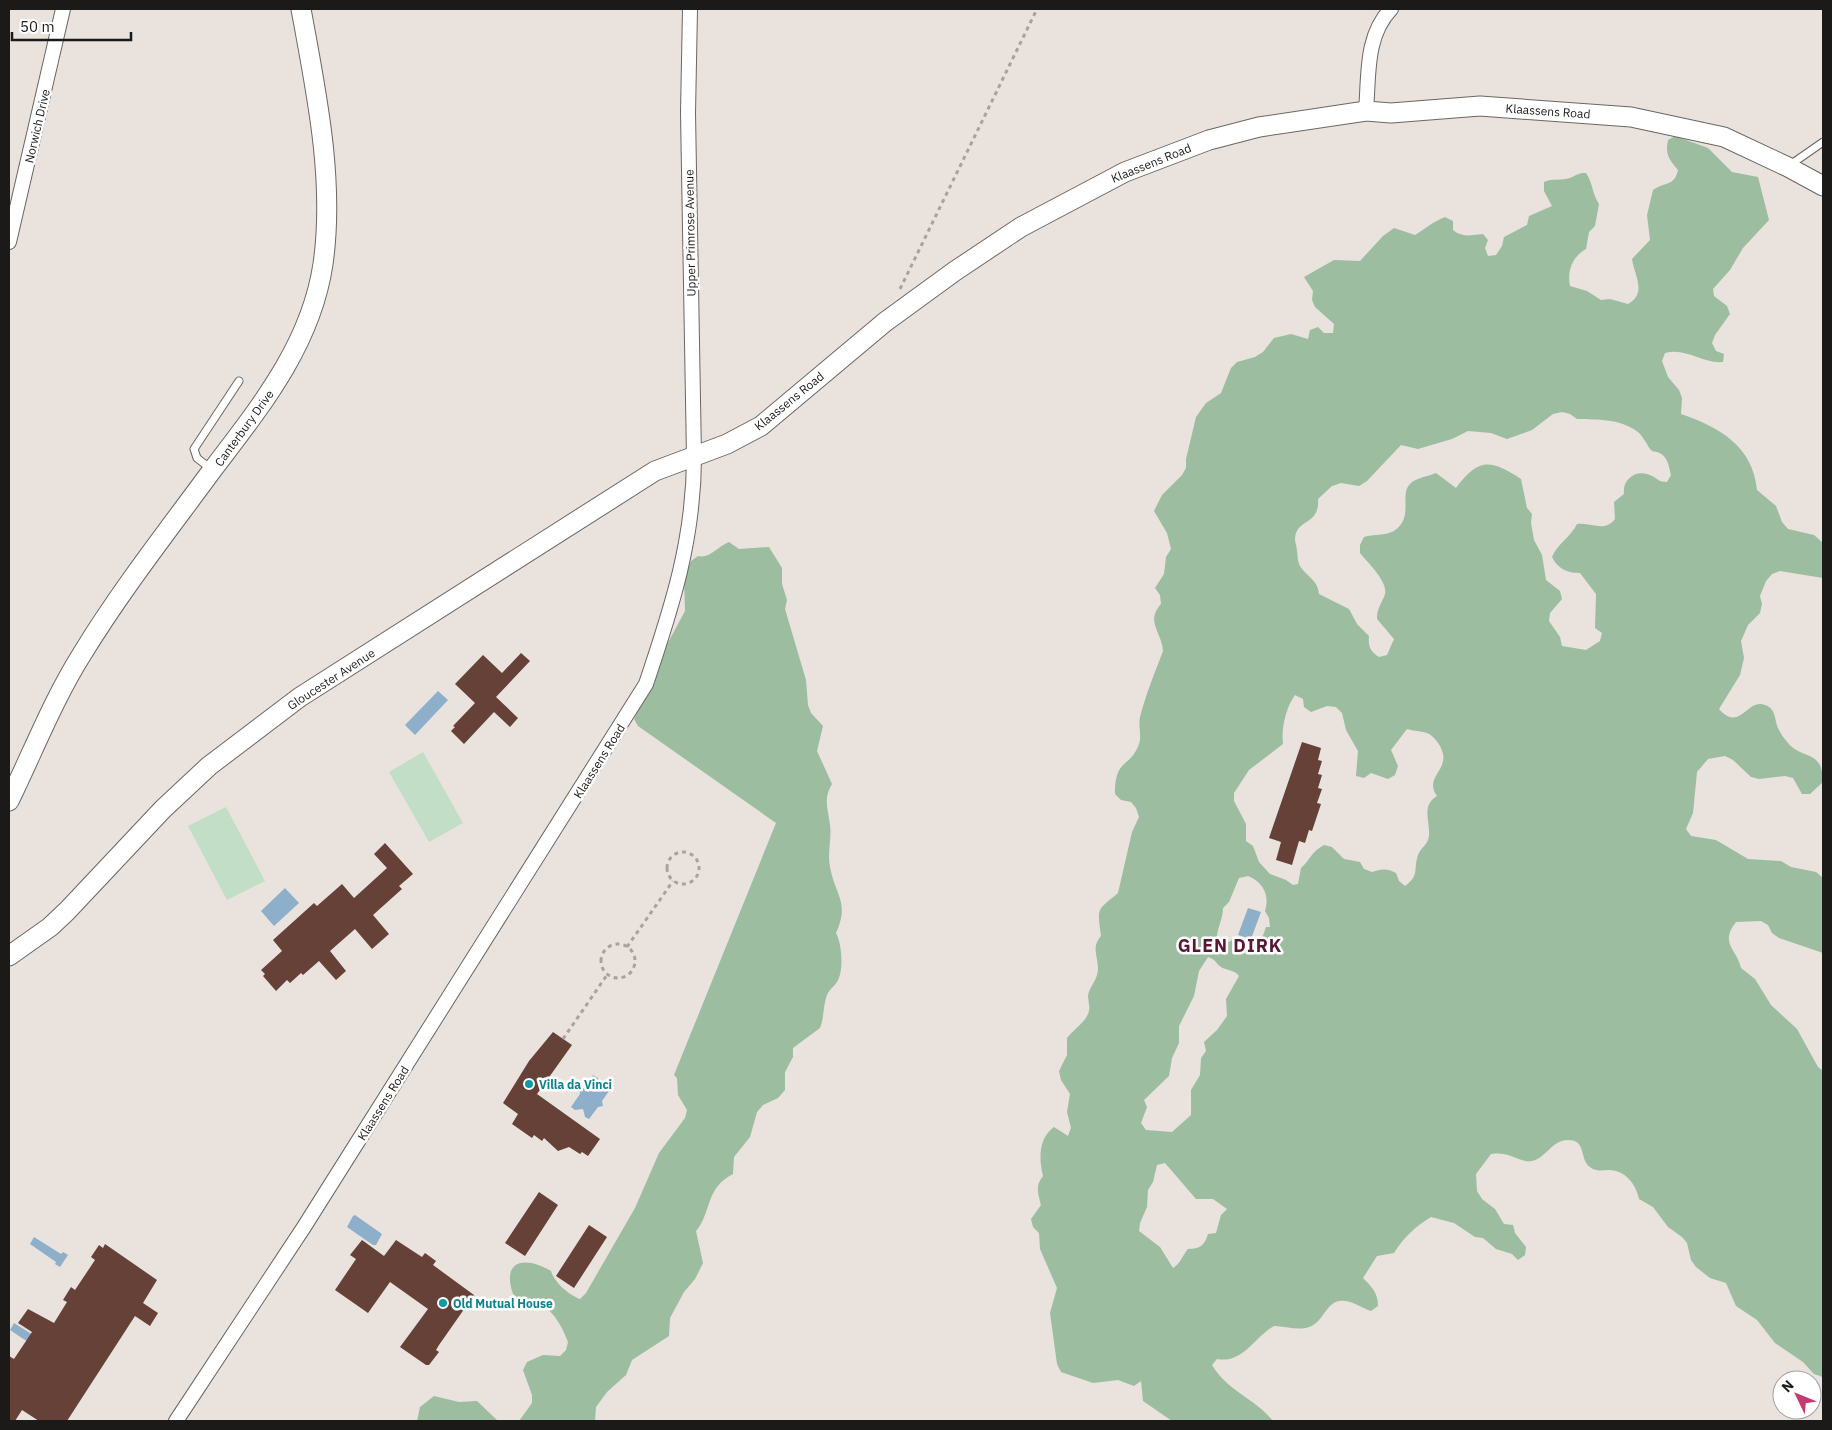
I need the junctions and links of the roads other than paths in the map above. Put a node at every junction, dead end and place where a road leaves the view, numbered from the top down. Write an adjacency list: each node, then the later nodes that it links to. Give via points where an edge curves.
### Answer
1 (63, 9): 11 (street, Norwich Drive)
2 (301, 9): 15 (street, Canterbury Drive, via 324,161 326,218 323,265 307,323 295,352 263,405)
3 (690, 9): 6 (street, Upper Primrose Avenue)
4 (698, 9): 6 (street)
5 (1391, 9): 7 (street, via 1375,32)
6 (691, 31): 14 (street, Upper Primrose Avenue, via 688,113)
7 (1366, 111): 9 (street, Klaassens Road, via 1391,113 1480,106 1631,117 1724,137); 14 (street, Klaassens Road, via 1259,127 1125,172 1021,227 984,251 885,322 761,426)
8 (1823, 142): 9 (lane)
9 (1788, 166): 10 (street, Klaassens Road)
10 (1823, 186)
11 (10, 224): 12 (street, Norwich Drive)
12 (9, 242)
13 (238, 381): 15 (lane, via 194,449 195,455)
14 (694, 457): 17 (street, Gloucester Avenue, via 655,471 300,697 209,766 67,911); 18 (street, Klaassens Road, via 688,544 676,595 646,684 304,1227)
15 (213, 470): 16 (street, Canterbury Drive, via 82,653)
16 (9, 801)
17 (9, 956)
18 (176, 1421)

